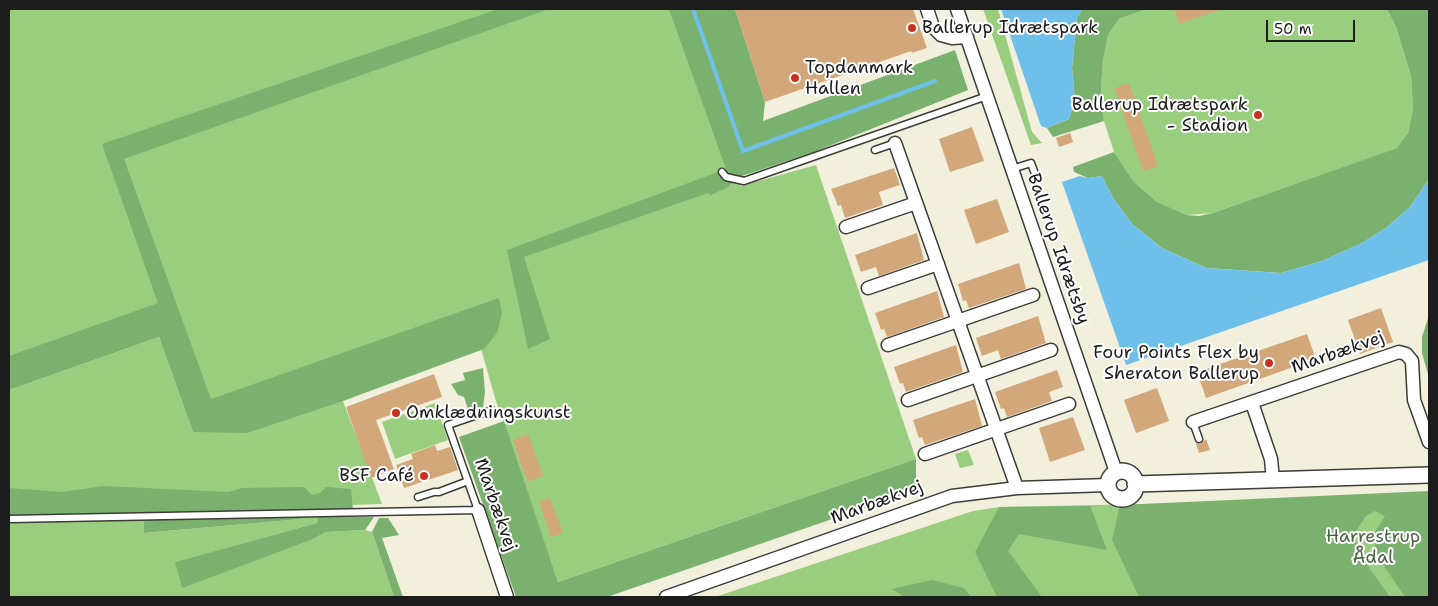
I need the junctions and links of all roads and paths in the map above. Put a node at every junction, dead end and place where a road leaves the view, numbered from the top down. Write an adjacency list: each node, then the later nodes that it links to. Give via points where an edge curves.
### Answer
1 (927, 9): 3 (street, via 933,27 941,35)
2 (957, 9): 3 (street, Ballerup Idrætsby)
3 (967, 37): 4 (street, Ballerup Idrætsby)
4 (987, 96): 7 (street, Ballerup Idrætsby); 8 (lane, via 744,181 726,177)
5 (896, 143): 6 (lane); 10 (street)
6 (875, 150)
7 (1012, 169): 9 (lane, via 1031,163); 28 (street, Ballerup Idrætsby)
8 (722, 172)
9 (1035, 174)
10 (916, 203): 11 (street); 12 (street)
11 (846, 226)
12 (938, 264): 13 (street); 15 (street)
13 (868, 288)
14 (1033, 295): 15 (street)
15 (958, 321): 16 (street); 18 (street)
16 (888, 345)
17 (1051, 350): 18 (street)
18 (977, 376): 19 (street); 24 (street)
19 (908, 400)
20 (1252, 403): 23 (street, Marbækvej); 26 (street, Marbækvej, via 1402,353 1412,361 1414,400); 30 (street, via 1271,459)
21 (1069, 404): 24 (street)
22 (492, 410): 31 (lane, Marbækvej, via 448,425)
23 (1193, 422): 25 (lane)
24 (996, 429): 27 (street); 34 (street)
25 (1199, 439)
26 (1429, 442)
27 (925, 454)
28 (1116, 472): 32 (street, via 1130,474); 33 (street, via 1110,476)
29 (1429, 475): 30 (street)
30 (1273, 480): 32 (street)
31 (468, 482): 35 (lane); 36 (lane, Marbækvej)
32 (1135, 484): 33 (street, via 1133,494 1123,499 1112,496)
33 (1108, 485): 34 (street, Marbækvej)
34 (1017, 488): 39 (street, Marbækvej, via 952,496)
35 (418, 497)
36 (478, 510): 37 (lane); 38 (street, Marbækvej)
37 (9, 519)
38 (506, 597)
39 (666, 597)

